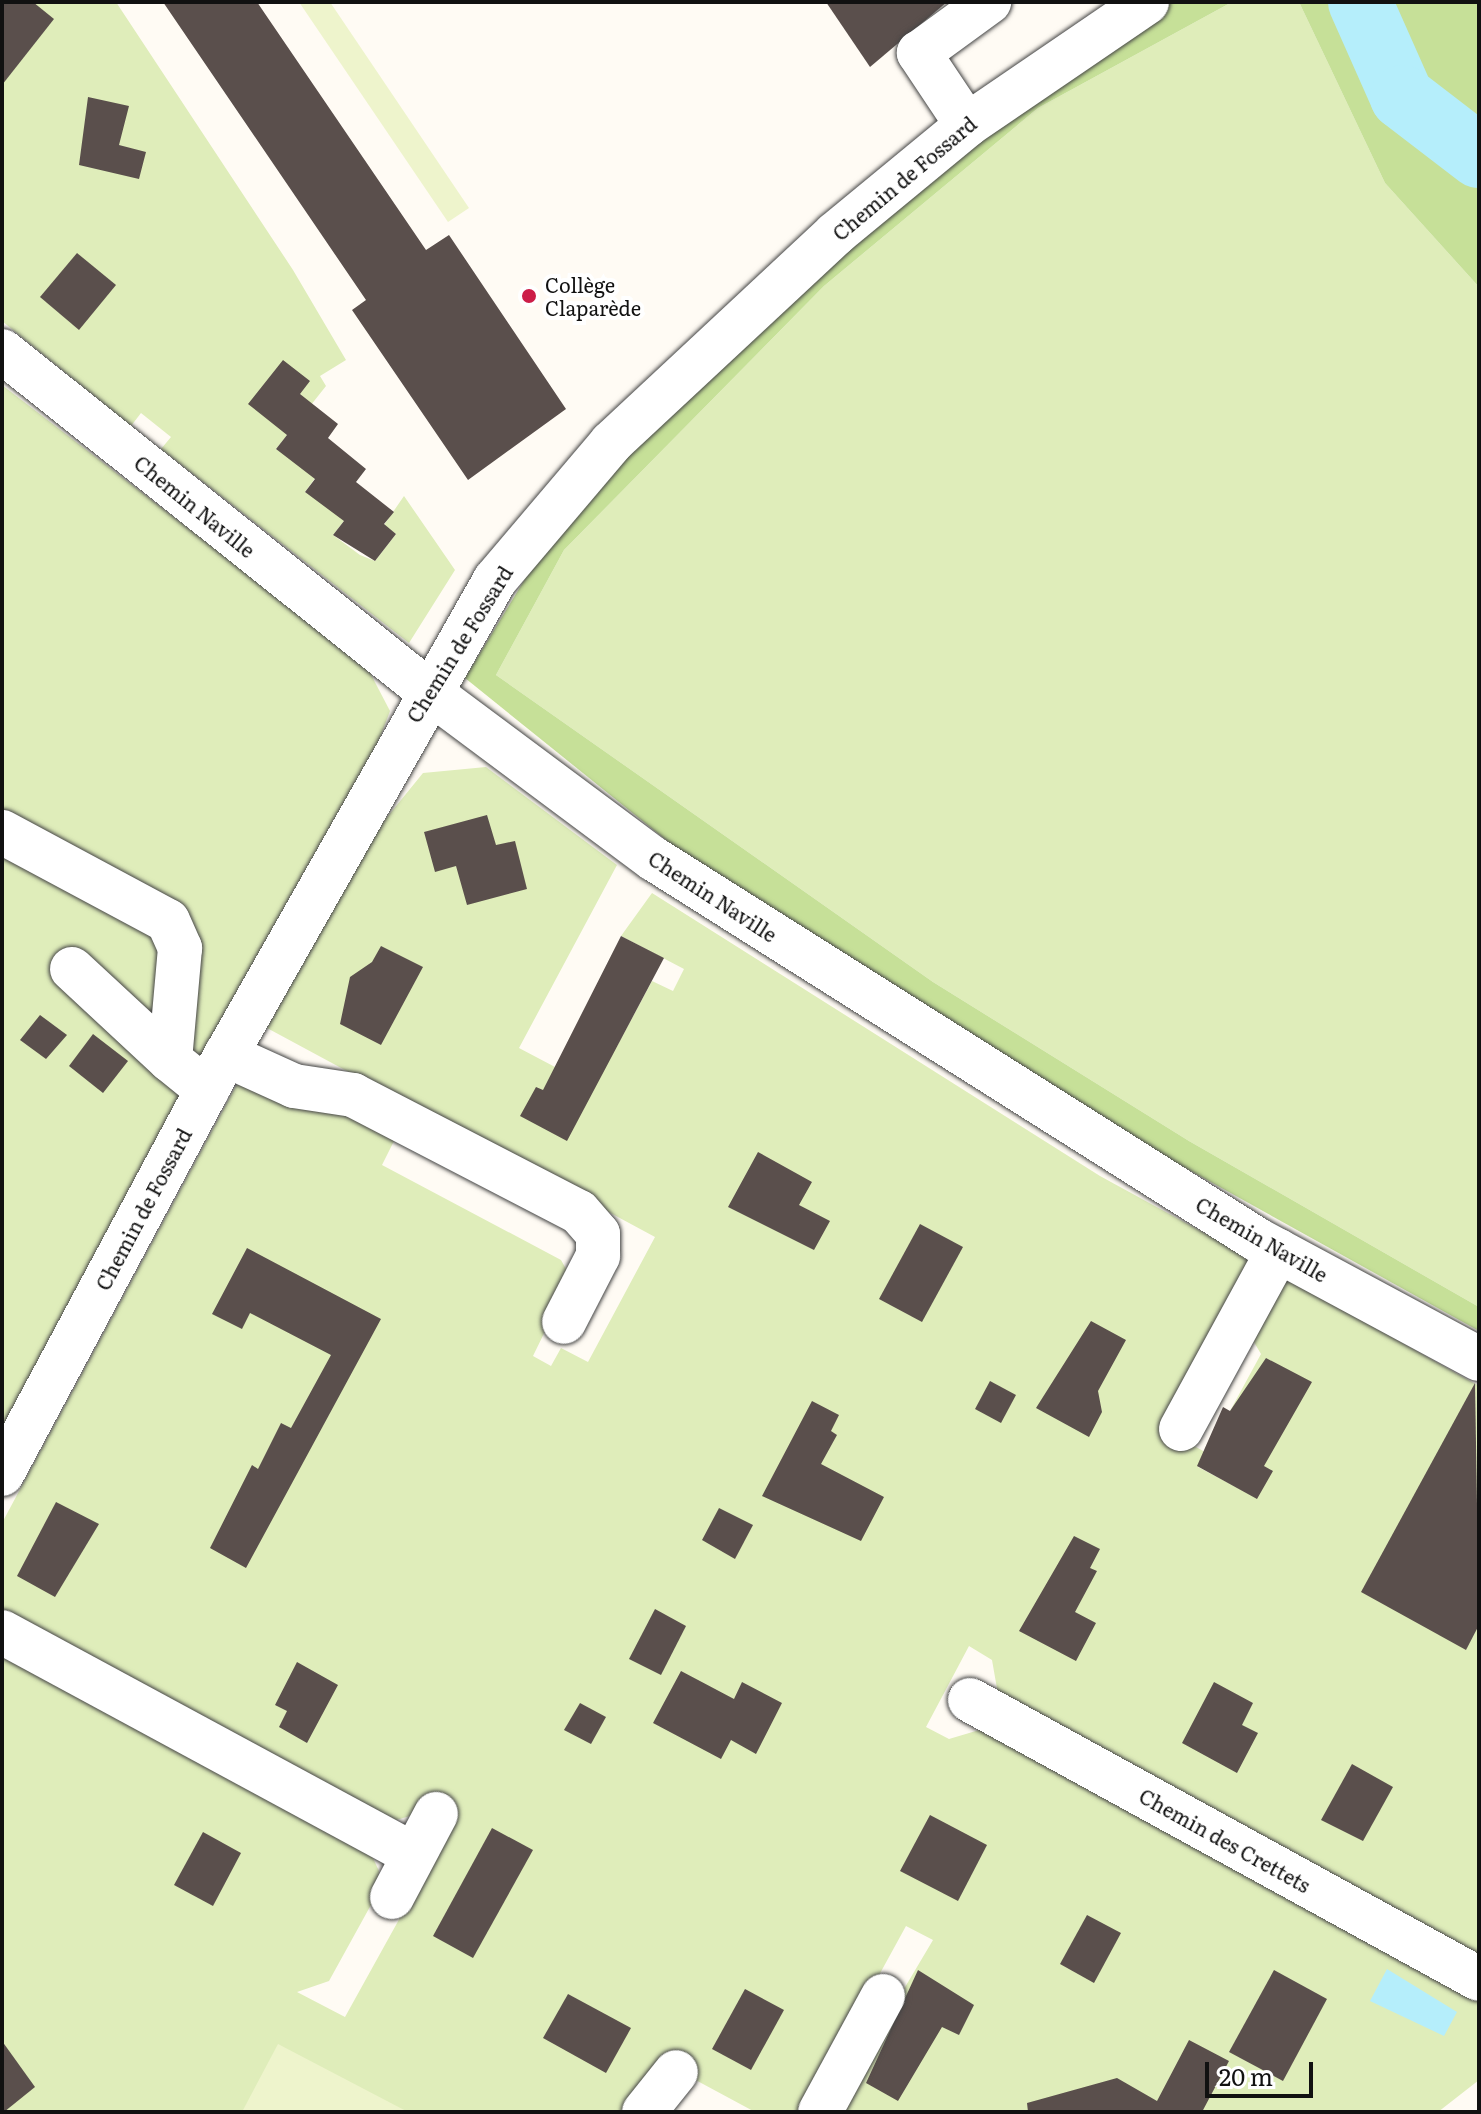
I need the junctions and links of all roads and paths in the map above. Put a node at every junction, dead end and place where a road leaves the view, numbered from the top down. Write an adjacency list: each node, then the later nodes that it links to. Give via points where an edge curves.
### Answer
1 (989, 2): 3 (street, via 919,53)
2 (1147, 2): 3 (street, Chemin de Fossard)
3 (967, 125): 5 (street, Chemin de Fossard, via 835,234 611,443 495,580)
4 (2, 351): 5 (street, Chemin Naville)
5 (427, 690): 9 (street, Chemin de Fossard); 10 (street, Chemin Naville, via 654,859)
6 (6, 829): 8 (street, via 168,921 180,948)
7 (72, 969): 8 (street)
8 (170, 1060): 9 (street)
9 (216, 1072): 11 (street, via 353,1095 579,1212 598,1234 598,1256); 14 (street, Chemin de Fossard)
10 (1278, 1251): 12 (street, Chemin Naville); 13 (street)
11 (564, 1322)
12 (1479, 1359)
13 (1181, 1429)
14 (7, 1454)
15 (2, 1632): 18 (street)
16 (970, 1700): 20 (street, Chemin des Crettets)
17 (436, 1814): 18 (street)
18 (414, 1855): 19 (street)
19 (392, 1897)
20 (1479, 1979)
21 (883, 1996): 24 (street)
22 (676, 2072): 23 (street)
23 (644, 2112)
24 (820, 2112)

